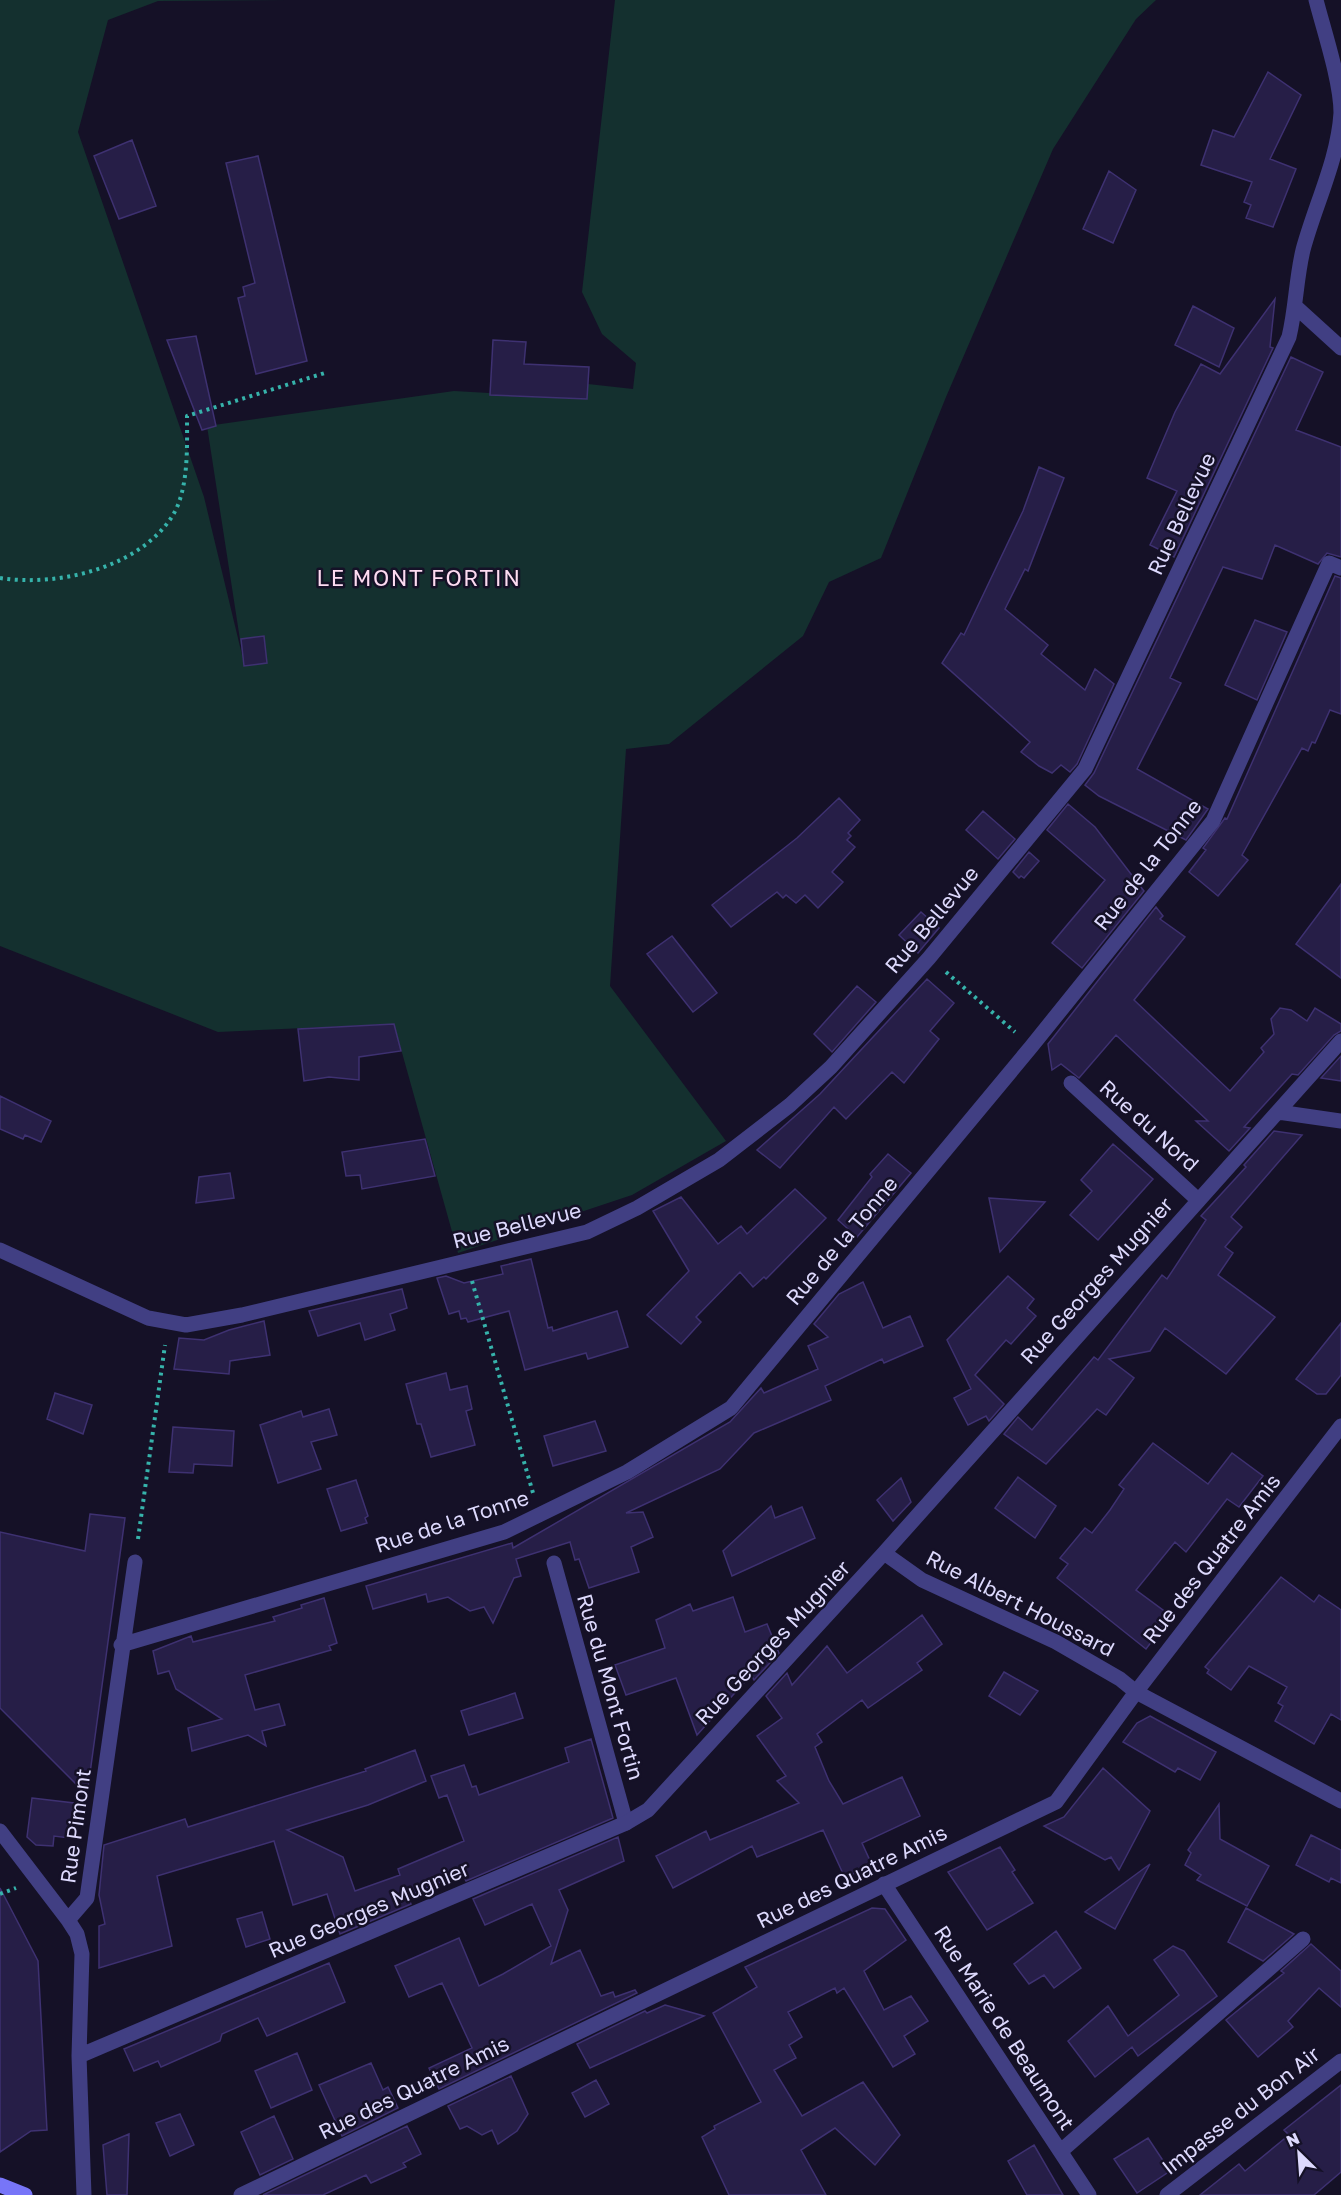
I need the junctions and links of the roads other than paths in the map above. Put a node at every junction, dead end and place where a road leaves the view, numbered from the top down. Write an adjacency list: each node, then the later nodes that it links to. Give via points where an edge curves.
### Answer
1 (1316, 0): 2 (street)
2 (1341, 112): 3 (street, Rue Bellevue, via 1333,155 1303,252)
3 (1296, 307): 4 (street); 11 (street, Rue Bellevue, via 1289,337 1085,769 929,958 831,1067 790,1105 719,1160 587,1232 186,1325 148,1318)
4 (1341, 348)
5 (1341, 568): 16 (street, Rue de la Tonne, via 1329,563 1213,820 1031,1047 731,1408 627,1472 504,1532)
6 (1341, 1041): 8 (street, Rue Georges Mugnier)
7 (1071, 1083): 10 (street, Rue du Nord)
8 (1278, 1112): 9 (street); 10 (street, Rue Georges Mugnier)
9 (1341, 1121)
10 (1198, 1200): 13 (street, Rue Georges Mugnier)
11 (0, 1250)
12 (1340, 1430): 17 (street, Rue des Quatre Amis)
13 (884, 1553): 17 (street, Rue Albert Houssard, via 922,1580 1056,1642 1120,1678); 19 (street, Rue Georges Mugnier, via 648,1810)
14 (135, 1562): 16 (street, Rue Pimont)
15 (554, 1563): 19 (street, Rue du Mont Fortin)
16 (121, 1645): 22 (street, Rue Pimont, via 87,1898)
17 (1136, 1692): 18 (street, Rue Albert Houssard); 21 (street, Rue des Quatre Amis, via 1056,1802)
18 (1341, 1801)
19 (626, 1823): 24 (street, Rue Georges Mugnier)
20 (0, 1831): 22 (street)
21 (884, 1884): 26 (street, Rue Marie de Beaumont); 30 (street, Rue des Quatre Amis)
22 (68, 1920): 24 (street, via 82,1954)
23 (1303, 1939): 26 (street)
24 (79, 2056): 29 (street)
25 (1341, 2061): 32 (street, Impasse du Bon Air)
26 (1060, 2151): 31 (street, Rue Marie de Beaumont)
27 (0, 2185): 28 (street)
28 (25, 2195)
29 (84, 2195)
30 (241, 2195)
31 (1089, 2195)
32 (1167, 2195)

